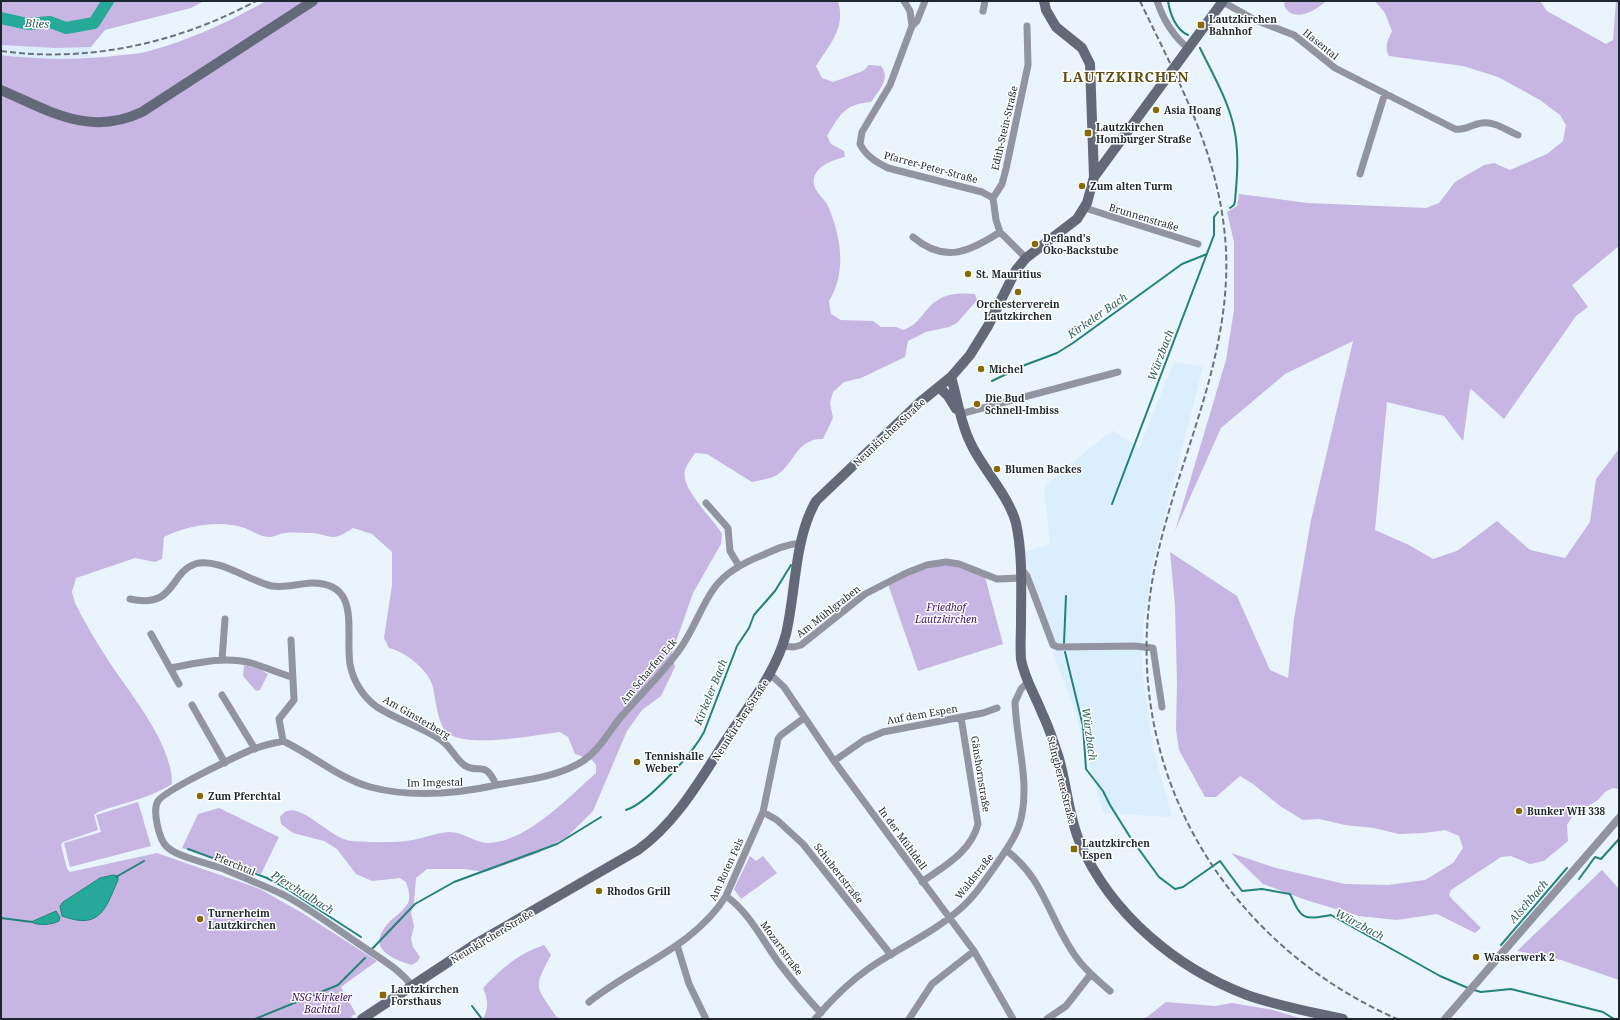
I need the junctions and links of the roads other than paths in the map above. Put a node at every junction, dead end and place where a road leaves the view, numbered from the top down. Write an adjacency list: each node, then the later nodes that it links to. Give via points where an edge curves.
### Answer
1 (313, 1): 12 (main road, via 142,112 117,122 87,123 71,119)
2 (904, 1): 9 (street, via 910,12)
3 (925, 1): 9 (street, Pfarrer-Peter-Straße)
4 (984, 1): 8 (street)
5 (1044, 1): 15 (main road, via 1056,27 1082,48 1090,64)
6 (1156, 1): 11 (street, via 1171,29)
7 (1223, 1): 11 (main road); 13 (street, Hasental, via 1255,20 1294,36 1335,68)
8 (983, 11)
9 (912, 26): 19 (street, Pfarrer-Peter-Straße, via 890,84 862,132 860,144 872,159 888,168 982,192)
10 (1027, 26): 19 (street, Edith-Stein-Straße, via 1027,72 1002,184)
11 (1190, 49): 16 (main road)
12 (1, 90)
13 (1385, 93): 14 (street, Hasental, via 1455,129 1488,123); 17 (street)
14 (1518, 135)
15 (1093, 143): 16 (main road, via 1101,151); 18 (main road)
16 (1113, 150): 18 (main road)
17 (1360, 174)
18 (1094, 177): 20 (main road)
19 (993, 198): 21 (street)
20 (1085, 208): 23 (street, Brunnenstraße); 24 (main road, Neunkircher Straße, via 1069,227)
21 (1000, 232): 22 (street, via 983,242 949,254 928,248); 24 (street)
22 (913, 236)
23 (1198, 244)
24 (1026, 258): 26 (main road, Neunkircher Straße, via 1011,277 976,347)
25 (1118, 372): 28 (street)
26 (951, 377): 27 (main road, Neunkircher Straße); 28 (main road, St.Ingberter Straße)
27 (939, 387): 28 (main road, St.Ingberter Straße); 30 (main road, Neunkircher Straße, via 816,501 808,518)
28 (960, 414): 32 (main road, St.Ingberter Straße, via 974,450 1015,520)
29 (706, 503): 31 (street, via 728,528 730,551)
30 (802, 543): 31 (street, Am Scharfen Eck, via 788,544); 37 (main road, Neunkircher Straße)
31 (739, 566): 54 (street, Am Scharfen Eck, via 715,587 674,658 597,748)
32 (1021, 573): 37 (street, Am Mühlgraben, via 997,579 959,564 946,562 927,565 865,594 801,645); 42 (main road, St.Ingberter Straße, via 1021,658); 46 (street, via 1027,576 1053,645 1152,648)
33 (130, 598): 55 (street, Am Ginsterberg, via 149,600 162,595 171,589 187,568 202,563 215,564 272,586 328,584 342,595 348,606 351,666 366,698 442,741 464,765 484,768)
34 (225, 619): 38 (street)
35 (151, 634): 39 (street)
36 (291, 640): 41 (street)
37 (782, 646): 40 (main road, Neunkircher Straße)
38 (222, 660): 39 (street); 41 (street, via 249,662)
39 (171, 668): 43 (street)
40 (770, 674): 49 (street, In der Mühldell, via 784,687); 66 (main road, Neunkircher Straße, via 685,803 672,821 651,841 489,936)
41 (292, 677): 50 (street, via 294,700 279,719)
42 (1028, 682): 58 (street, Waldstraße, via 1021,689 1015,702 1022,777 1022,813 1019,827); 76 (main road, St.Ingberter Straße, via 1052,736 1070,813 1081,846 1124,910 1166,950 1208,976 1248,995)
43 (179, 684)
44 (222, 695): 51 (street)
45 (192, 705): 53 (street)
46 (1162, 707)
47 (997, 708): 48 (street, Auf dem Espen)
48 (961, 717): 52 (street, Auf dem Espen, via 883,732 864,740); 59 (street, Gänshornstraße, via 978,824 976,834 966,850)
49 (804, 718): 52 (street, In der Mühldell); 56 (street, Am Roten Fels, via 778,739)
50 (283, 741): 51 (street); 55 (street, Im Imgestal, via 336,772 370,787 422,794 460,792)
51 (254, 749): 53 (street)
52 (834, 761): 59 (street, In der Mühldell)
53 (225, 763): 66 (street, Pferchtal, via 179,786 157,802 155,811 162,840 167,847 284,895 391,965 405,976)
54 (578, 764): 55 (street, Im Imgestal, via 553,773)
55 (496, 785)
56 (763, 812): 60 (street, Am Roten Fels); 64 (street, Schubertstraße, via 777,820 803,844)
57 (1619, 818): 77 (street)
58 (1006, 850): 61 (street, Waldstraße, via 975,894); 65 (street, via 1017,858 1036,882 1072,952)
59 (922, 882): 61 (street, In der Mühldell)
60 (726, 896): 62 (street, Am Roten Fels, via 710,917); 69 (street, Mozartstraße, via 749,919 780,963)
61 (949, 918): 63 (street, In der Mühldell); 64 (street, Waldstraße)
62 (677, 945): 68 (street, Am Roten Fels, via 620,979); 72 (street, via 689,984)
63 (974, 951): 70 (street, In der Mühldell); 74 (street, via 932,984)
64 (891, 955): 69 (street, Waldstraße, via 854,980)
65 (1091, 974): 67 (street); 75 (street, via 1066,1006)
66 (412, 986): 71 (main road, Neunkircher Straße)
67 (1110, 991)
68 (589, 1002)
69 (821, 1012): 73 (street, Waldstraße)
70 (1010, 1018)
71 (362, 1019)
72 (706, 1019)
73 (815, 1019)
74 (909, 1019)
75 (1047, 1019)
76 (1343, 1019)
77 (1445, 1019)

